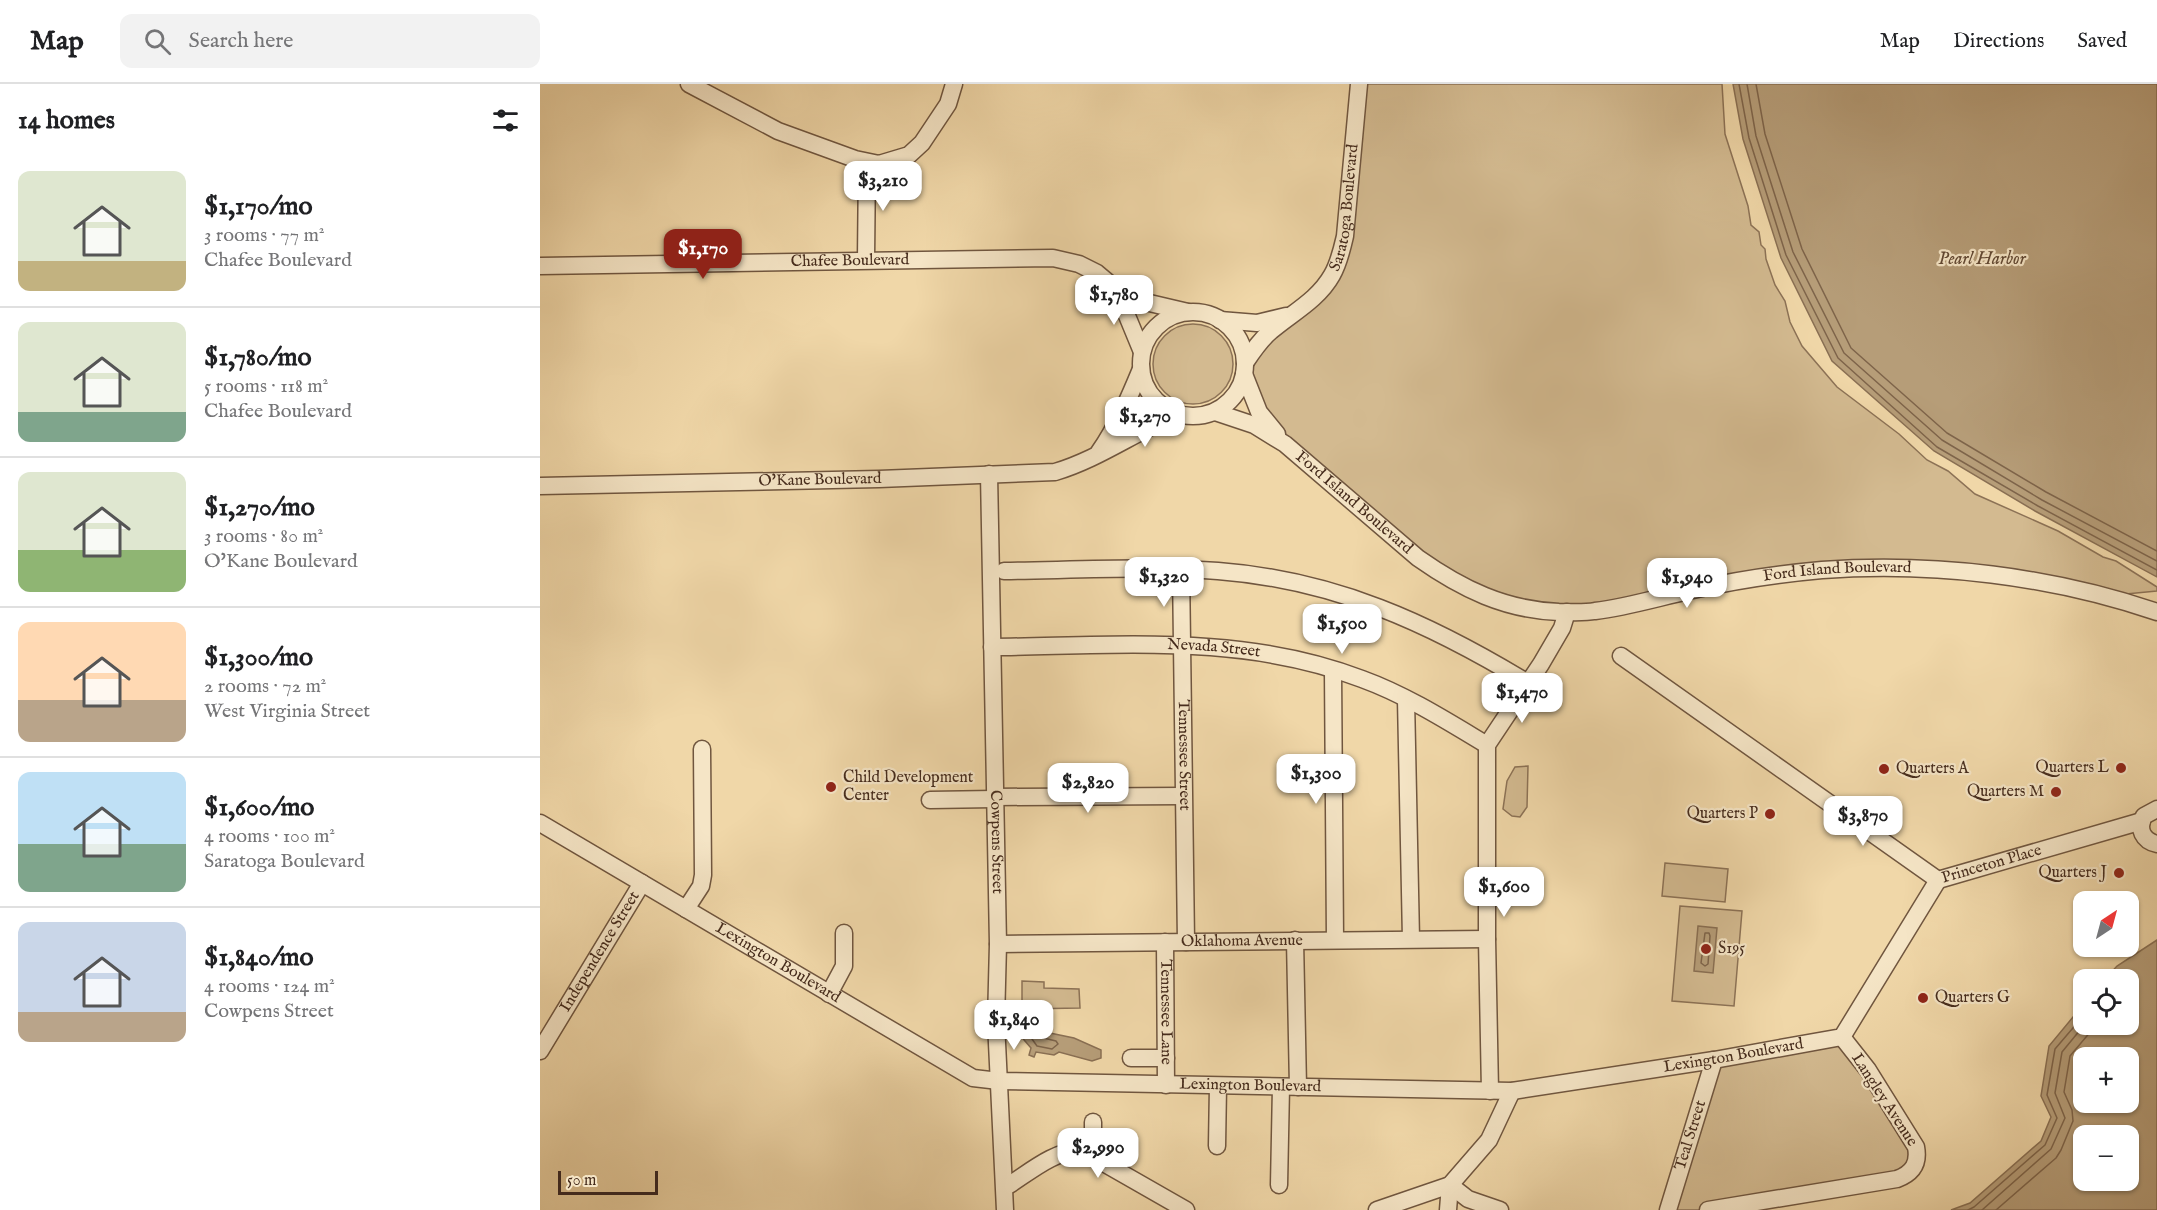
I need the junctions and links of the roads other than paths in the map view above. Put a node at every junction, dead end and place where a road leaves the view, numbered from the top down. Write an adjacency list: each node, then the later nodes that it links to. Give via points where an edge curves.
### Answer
1 (689, 84): 4 (street, via 778,132)
2 (954, 84): 4 (street, via 948,104 915,150 889,162)
3 (1359, 84): 9 (street, Saratoga Boulevard, via 1346,236 1332,276)
4 (867, 163): 5 (street)
5 (866, 260): 6 (street, Chafee Boulevard); 7 (street, Chafee Boulevard, via 1053,258 1079,264)
6 (540, 266)
7 (1116, 289): 8 (street, Chafee Boulevard, via 1142,301); 11 (street, Chafee Boulevard)
8 (1188, 312): 10 (street); 11 (street, via 1159,325)
9 (1293, 314): 10 (street, Saratoga Boulevard, via 1257,323); 13 (street, Saratoga Boulevard, via 1256,346)
10 (1220, 320): 13 (street, via 1238,338)
11 (1142, 352): 12 (street)
12 (1141, 369): 15 (street, via 1153,398); 17 (street, via 1112,433)
13 (1245, 369): 14 (street, via 1239,390); 16 (street, Ford Island Boulevard, via 1259,412)
14 (1215, 412): 15 (street); 16 (street, Ford Island Boulevard, via 1254,425)
15 (1179, 414): 17 (street, O'Kane Boulevard)
16 (1285, 444): 22 (street, Ford Island Boulevard, via 1418,558 1461,586 1518,608)
17 (1097, 455): 18 (street, O'Kane Boulevard, via 1055,472)
18 (989, 474): 19 (street, O'Kane Boulevard); 25 (street, Cowpens Street)
19 (540, 486)
20 (1181, 569): 21 (street); 24 (street, Tennessee Street); 28 (street, via 1260,577 1319,588 1367,603 1438,632)
21 (1004, 571)
22 (1566, 612): 23 (street, Ford Island Boulevard, via 1609,609 1759,577 1872,567 2026,579); 28 (street, via 1562,628)
23 (2157, 612)
24 (1182, 646): 25 (street, Nevada Street); 27 (street, Nevada Street, via 1257,651); 32 (street, Tennessee Street)
25 (992, 647): 33 (street, Cowpens Street)
26 (1621, 656): 39 (street, Princeton Place)
27 (1333, 670): 29 (street, Nevada Street); 46 (street)
28 (1528, 683): 30 (street)
29 (1406, 699): 30 (street, Nevada Street); 43 (street)
30 (1487, 745): 44 (street)
31 (702, 749): 41 (street, via 703,875 701,886)
32 (1183, 796): 33 (street); 48 (street, Tennessee Street)
33 (994, 798): 34 (street); 49 (street, Cowpens Street)
34 (930, 800)
35 (2157, 809): 36 (street, Princeton Place)
36 (2142, 821): 38 (street, via 2144,837); 39 (street, Princeton Place)
37 (540, 823): 40 (street, Lexington Boulevard)
38 (2157, 844)
39 (1938, 879): 51 (street)
40 (642, 883): 41 (street, Lexington Boulevard); 52 (street, Independence Street)
41 (686, 909): 50 (street, Lexington Boulevard)
42 (844, 933): 50 (street, via 844,966)
43 (1411, 939): 44 (street, Oklahoma Avenue); 46 (street, Oklahoma Avenue)
44 (1487, 939): 61 (street)
45 (1295, 940): 46 (street, Oklahoma Avenue); 48 (street, Oklahoma Avenue); 60 (street)
46 (1335, 940)
47 (1166, 942): 48 (street, Oklahoma Avenue); 49 (street, Oklahoma Avenue); 54 (street, Tennessee Lane)
48 (1186, 942)
49 (998, 944): 56 (street, Cowpens Street)
50 (829, 994): 56 (street, Lexington Boulevard, via 973,1077)
51 (1842, 1037): 55 (street, Lexington Boulevard); 75 (street, Langley Avenue, via 1868,1070 1916,1147 1918,1157 1907,1176)
52 (540, 1051)
53 (1131, 1058): 54 (street)
54 (1166, 1058): 57 (street, Tennessee Lane)
55 (1714, 1060): 62 (street, Lexington Boulevard); 74 (street, Teal Street)
56 (999, 1081): 57 (street, Lexington Boulevard); 69 (street, Cowpens Street)
57 (1166, 1085): 58 (street, Lexington Boulevard)
58 (1218, 1086): 59 (street, Lexington Boulevard); 64 (street)
59 (1281, 1087): 60 (street, Lexington Boulevard); 67 (street)
60 (1298, 1087): 61 (street, Lexington Boulevard)
61 (1490, 1091): 62 (street, Lexington Boulevard)
62 (1512, 1091): 68 (street, via 1489,1140)
63 (1093, 1122): 65 (street)
64 (1217, 1146)
65 (1093, 1156): 66 (street, via 1081,1150 1068,1150); 70 (street)
66 (1009, 1185)
67 (1279, 1185)
68 (1450, 1185): 71 (street); 72 (street); 73 (street, via 1468,1199)
69 (1005, 1210)
70 (1186, 1210)
71 (1377, 1210)
72 (1448, 1210)
73 (1500, 1210)
74 (1668, 1210)
75 (1708, 1210)

